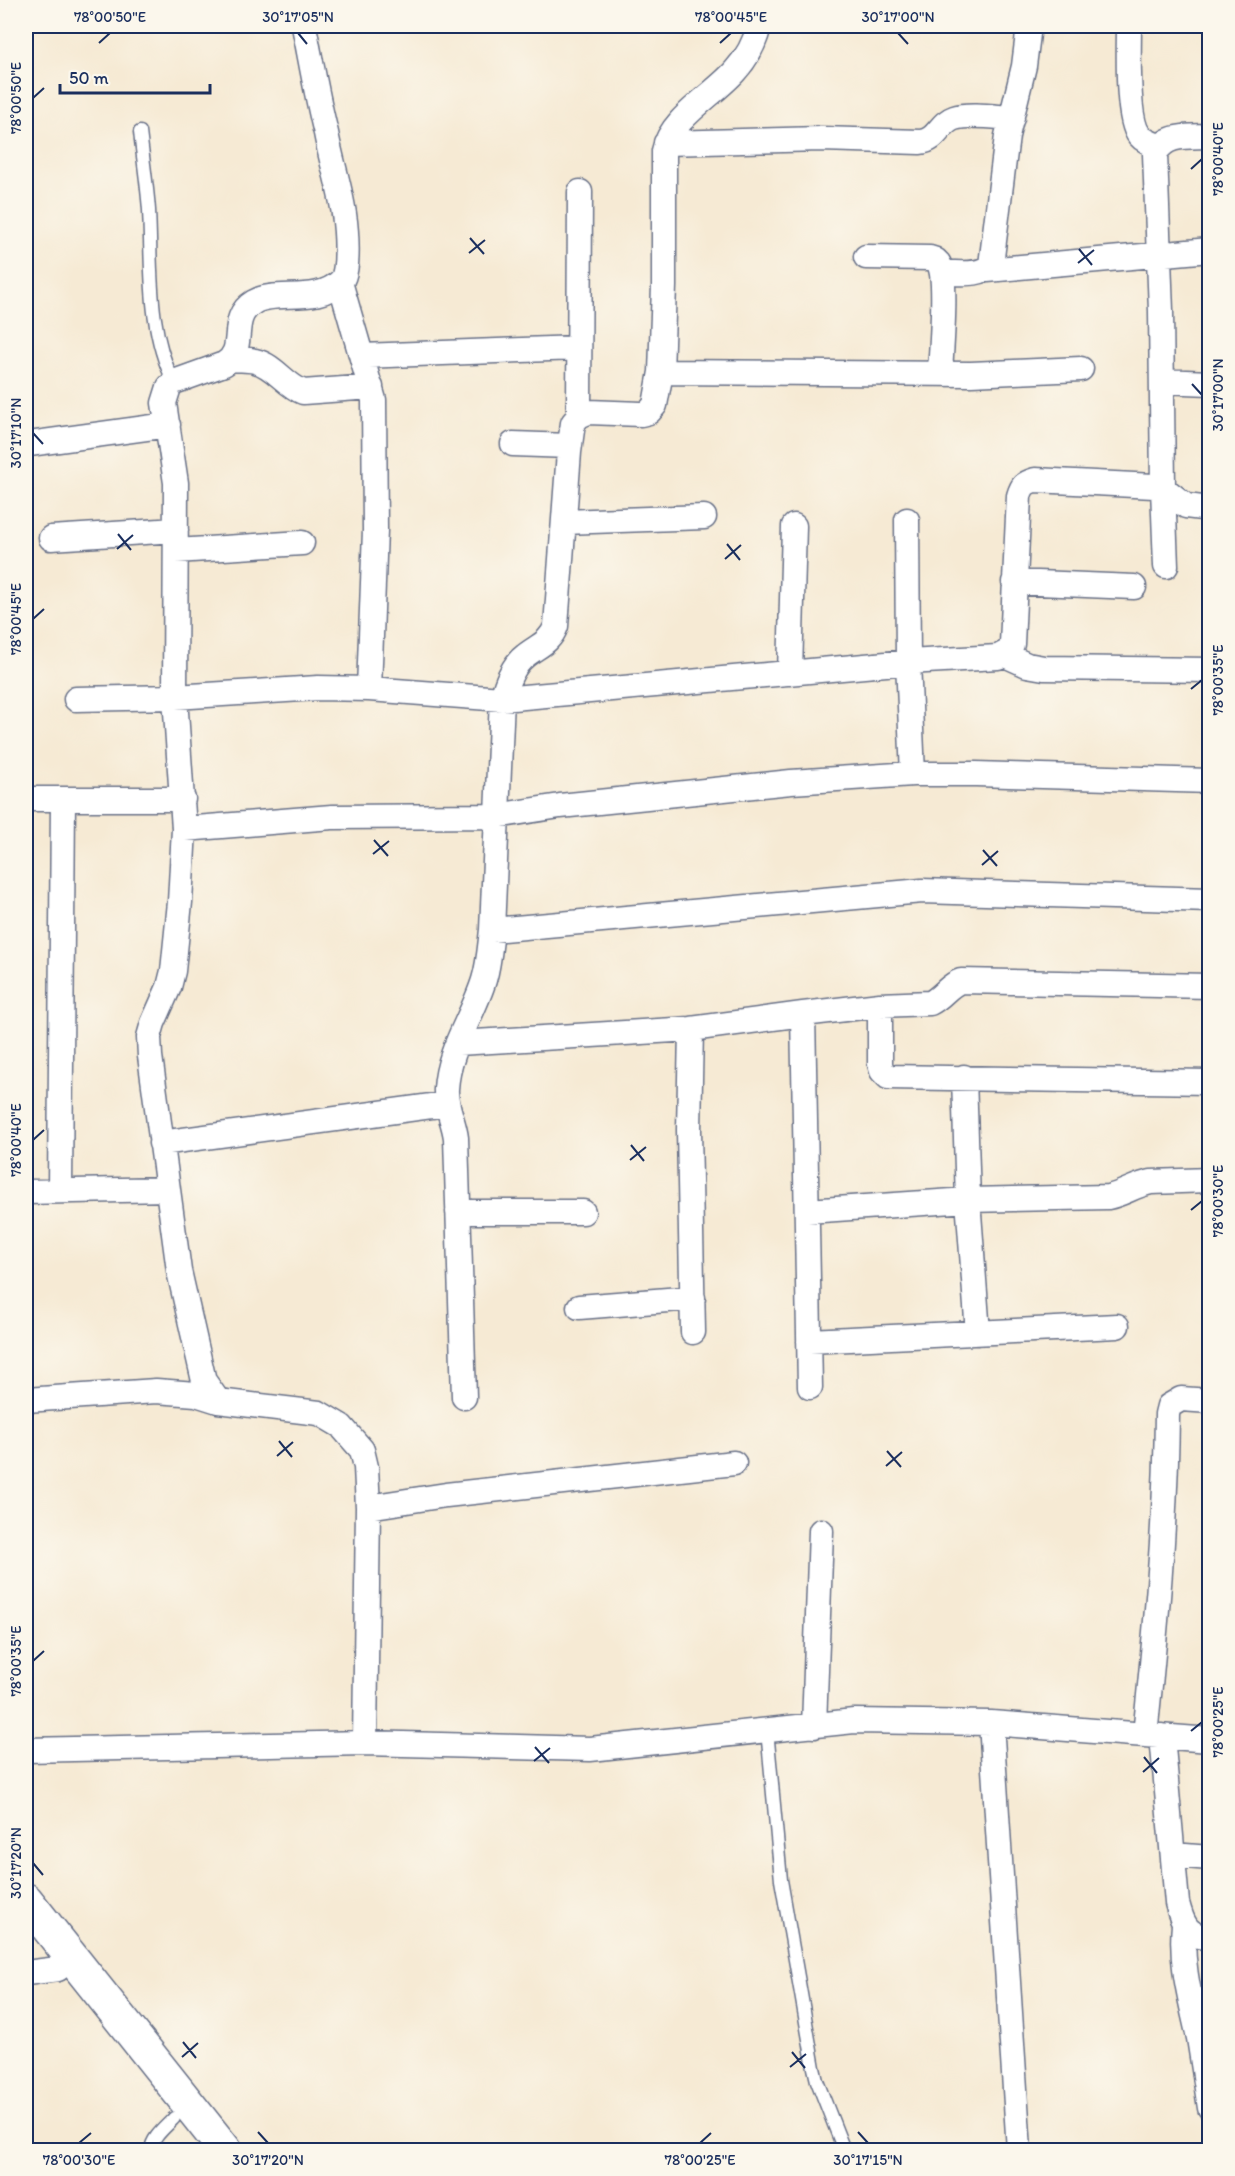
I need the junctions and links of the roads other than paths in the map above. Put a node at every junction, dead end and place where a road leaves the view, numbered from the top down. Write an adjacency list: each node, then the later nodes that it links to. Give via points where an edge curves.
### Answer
1 (304, 26): 16 (street, via 343,210 346,269)
2 (759, 26): 8 (street, via 736,71 683,119)
3 (1029, 26): 5 (street)
4 (1129, 26): 9 (street, via 1130,96 1135,127 1143,139)
5 (1012, 118): 8 (street, via 956,117 927,142); 14 (street, via 993,259)
6 (140, 132): 24 (lane, via 154,317 163,359)
7 (1209, 136): 9 (street, via 1173,139)
8 (666, 142): 21 (street)
9 (1159, 146): 12 (street, via 1155,162)
10 (580, 192): 17 (street)
11 (1209, 250): 12 (street)
12 (1159, 254): 14 (street); 23 (street)
13 (866, 257): 15 (street, via 930,258 937,260)
14 (987, 270): 15 (street)
15 (942, 273): 22 (street)
16 (340, 282): 18 (street); 19 (street, via 309,296 252,303 238,321)
17 (578, 348): 18 (street); 27 (street)
18 (362, 356): 26 (street)
19 (232, 360): 24 (street); 26 (street, via 262,363 303,392)
20 (1081, 369): 22 (street)
21 (661, 372): 22 (street); 27 (street, via 655,405 649,412 598,411)
22 (940, 373)
23 (1162, 381): 25 (street); 32 (street)
24 (174, 382): 28 (street, via 164,403)
25 (1209, 383)
26 (371, 387): 48 (street, via 375,400 375,531)
27 (579, 416): 31 (street, via 573,423)
28 (168, 426): 29 (street); 39 (street, via 176,483)
29 (29, 444)
30 (513, 444): 31 (street)
31 (569, 446): 36 (street)
32 (1163, 488): 33 (street, via 1186,506); 41 (street); 42 (street, via 1028,482 1019,496)
33 (1209, 509)
34 (704, 517): 36 (street)
35 (907, 520): 45 (street)
36 (564, 522): 51 (street, via 553,635 524,656)
37 (794, 526): 47 (street)
38 (51, 538): 39 (street)
39 (176, 540): 40 (street); 49 (street)
40 (302, 543)
41 (1166, 566)
42 (1014, 582): 43 (street); 44 (street, via 1012,644)
43 (1134, 587)
44 (1005, 655): 45 (street); 46 (street, via 1044,668)
45 (908, 662): 47 (street); 52 (street)
46 (1209, 670)
47 (790, 673): 51 (street)
48 (369, 689): 49 (street, via 318,688); 51 (street)
49 (175, 697): 50 (street); 56 (street)
50 (76, 699)
51 (501, 699): 57 (street)
52 (913, 774): 53 (street); 57 (street, via 791,782)
53 (1209, 781)
54 (26, 799): 55 (street)
55 (63, 799): 56 (street); 72 (street)
56 (183, 799): 58 (street)
57 (496, 816): 58 (street, via 332,817); 60 (street)
58 (184, 829): 69 (street, via 173,971 149,1036)
59 (1209, 900): 60 (street, via 922,891)
60 (492, 930): 65 (street, via 484,980)
61 (1209, 986): 62 (street, via 961,981 930,1003)
62 (880, 1005): 63 (street); 66 (street, via 880,1064 884,1074)
63 (803, 1014): 64 (street); 75 (street)
64 (691, 1029): 65 (street); 78 (street)
65 (458, 1043): 68 (street, via 449,1068)
66 (964, 1077): 67 (street); 74 (street)
67 (1209, 1082)
68 (446, 1104): 69 (street); 76 (street, via 456,1138)
69 (160, 1143): 71 (street)
70 (1209, 1180): 74 (street, via 1151,1182 1108,1197)
71 (168, 1189): 72 (street); 87 (street, via 179,1271 204,1381)
72 (60, 1191): 73 (street)
73 (26, 1192)
74 (968, 1200): 75 (street); 82 (street)
75 (807, 1211): 83 (street)
76 (459, 1212): 77 (street); 85 (street)
77 (583, 1212)
78 (693, 1298): 79 (street); 81 (street)
79 (579, 1307)
80 (1117, 1326): 82 (street)
81 (693, 1332)
82 (978, 1333): 83 (street)
83 (809, 1341): 84 (street)
84 (810, 1387)
85 (464, 1397)
86 (26, 1400): 87 (street, via 156,1392 196,1394)
87 (218, 1401): 90 (street, via 319,1413 341,1426 362,1450)
88 (1209, 1401): 95 (street, via 1174,1401 1167,1414)
89 (734, 1463): 90 (street)
90 (368, 1507): 97 (street)
91 (821, 1531): 93 (street)
92 (991, 1723): 93 (street, via 854,1721); 95 (street); 114 (street)
93 (814, 1726): 94 (street)
94 (767, 1730): 97 (street, via 590,1749); 113 (lane, via 781,1880 814,2068)
95 (1154, 1736): 96 (street); 99 (street)
96 (1209, 1740)
97 (364, 1743): 98 (street)
98 (26, 1750)
99 (1173, 1855): 100 (street); 102 (street, via 1177,1903)
100 (1209, 1858)
101 (26, 1900): 112 (highway)
102 (1184, 1925): 104 (street, via 1197,1937); 107 (street, via 1187,1985)
103 (26, 1928): 105 (highway)
104 (1209, 1937)
105 (58, 1969): 106 (street); 109 (highway)
106 (26, 1973)
107 (1204, 2037): 108 (street)
108 (1209, 2108)
109 (174, 2118): 110 (lane, via 154,2140); 111 (highway)
110 (151, 2151)
111 (200, 2151)
112 (225, 2151)
113 (844, 2151)
114 (1019, 2151)

